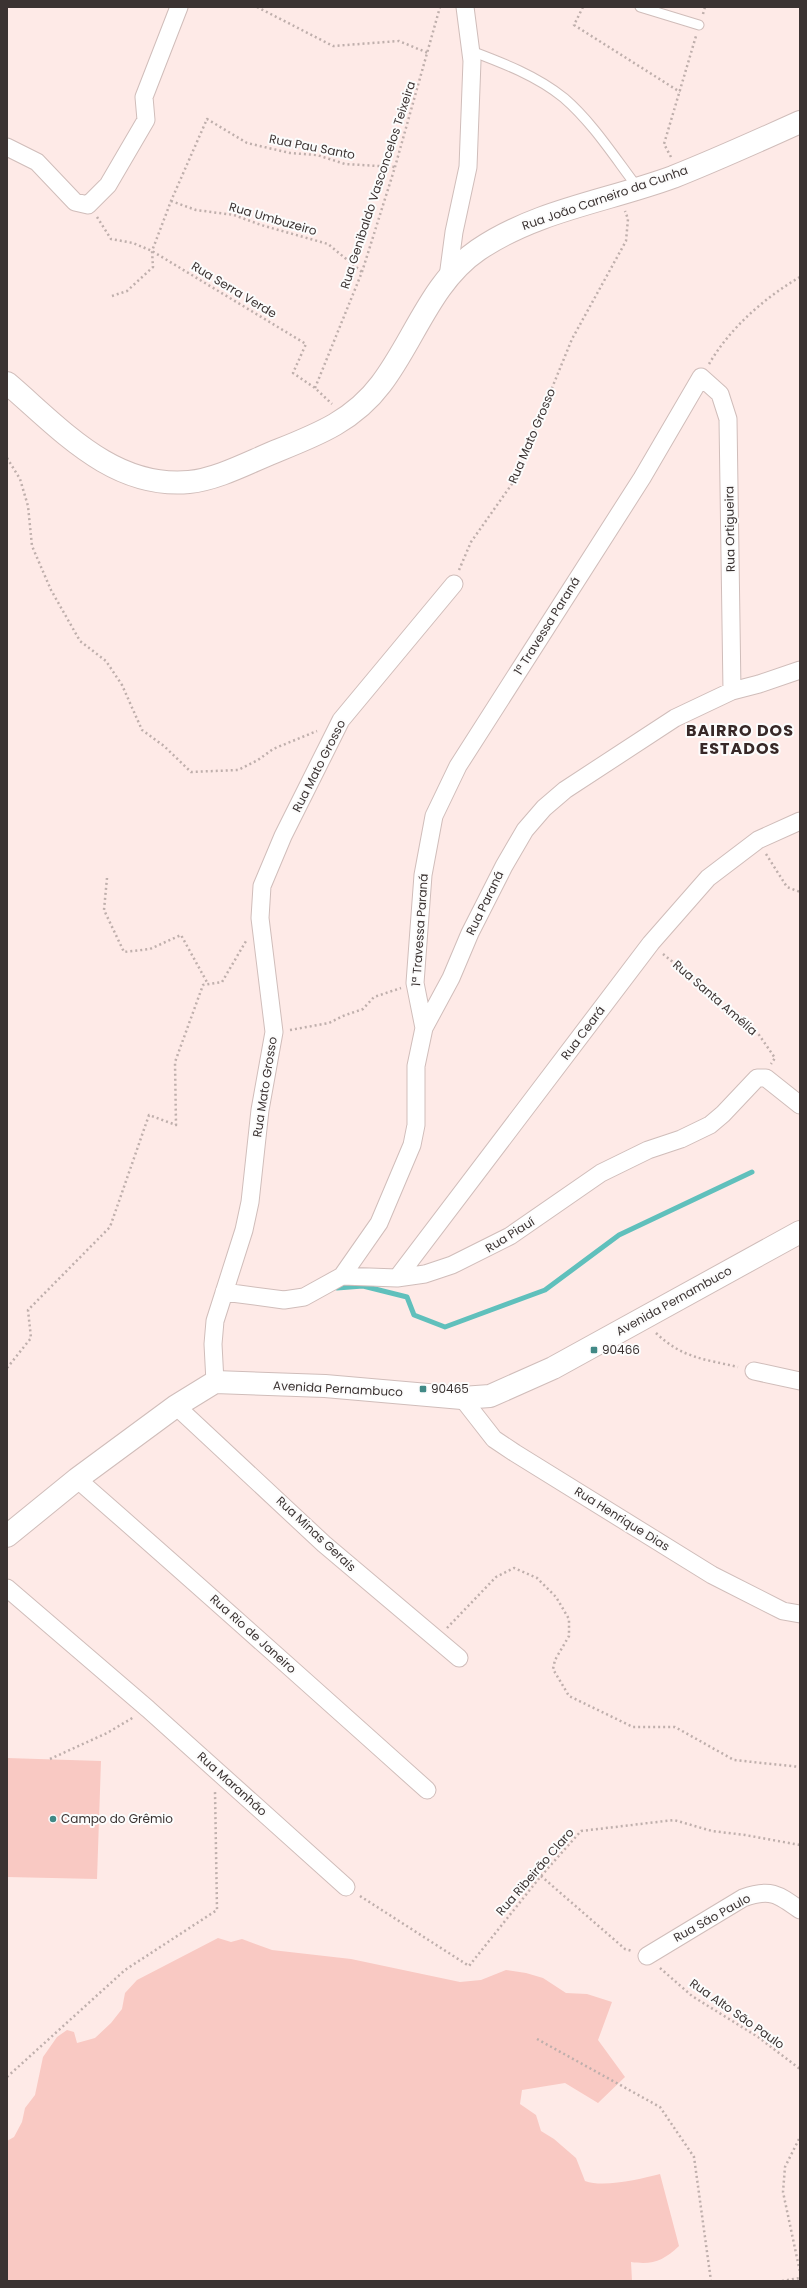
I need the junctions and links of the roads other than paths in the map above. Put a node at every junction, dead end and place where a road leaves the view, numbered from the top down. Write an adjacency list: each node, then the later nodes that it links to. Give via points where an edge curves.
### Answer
1 (179, 7): 7 (street, via 144,97 146,120 108,185 88,205 75,202 37,162)
2 (465, 7): 5 (street)
3 (640, 7): 4 (lane)
4 (700, 25)
5 (471, 51): 8 (lane, via 516,68 563,98 587,121); 9 (street, via 472,103 468,167 454,232)
6 (800, 122): 8 (street, Rua João Carneiro da Cunha, via 678,174)
7 (7, 147)
8 (629, 191): 9 (street, Rua João Carneiro da Cunha, via 573,207 502,235 475,252)
9 (448, 277): 11 (street, Rua João Carneiro da Cunha, via 400,358 380,386 347,418 308,438 219,474 191,482 140,478 109,466 75,443)
10 (702, 377): 14 (street, Rua Ortigueira, via 720,394 728,419); 16 (street, 1ª Travessa Paraná, via 642,478 458,766 442,796 428,843 415,983)
11 (7, 383)
12 (454, 584): 21 (street, Rua Mato Grosso, via 341,720 267,870 262,886 260,918 274,1032 260,1110 250,1202 244,1230)
13 (800, 670): 14 (street, Rua Paraná)
14 (732, 691): 16 (street, Rua Paraná, via 675,718 594,770 544,808 525,830 504,866 470,933 451,978)
15 (800, 821): 20 (street, Rua Ceará, via 758,840 708,878 651,943)
16 (424, 1028): 19 (street, Rua Paraná, via 416,1066 416,1125 412,1145 379,1223)
17 (800, 1105): 20 (street, Rua Piauí, via 762,1077 754,1079 710,1125 681,1139 648,1150 601,1173 510,1236 452,1265 425,1274)
18 (800, 1232): 25 (street, Avenida Pernambuco, via 642,1320 518,1385 490,1396)
19 (342, 1276): 20 (street, Rua Piauí); 21 (street, via 304,1297 284,1300)
20 (397, 1278)
21 (224, 1292): 24 (street, Rua Mato Grosso, via 215,1321)
22 (754, 1370): 23 (street)
23 (800, 1381)
24 (214, 1382): 25 (street, Avenida Pernambuco, via 325,1386); 26 (street)
25 (462, 1398): 30 (street, Rua Henrique Dias, via 494,1439 515,1453 712,1575 783,1611)
26 (176, 1406): 27 (street); 31 (street, Rua Minas Gerais, via 324,1544)
27 (77, 1479): 28 (street); 32 (street, Rua Rio de Janeiro, via 250,1630)
28 (7, 1536)
29 (7, 1588): 33 (street, Rua Maranhão, via 148,1709)
30 (800, 1614)
31 (459, 1658)
32 (427, 1790)
33 (346, 1888)
34 (800, 1910): 35 (street, Rua São Paulo, via 780,1896 769,1892 757,1893 743,1898)
35 (647, 1956)

